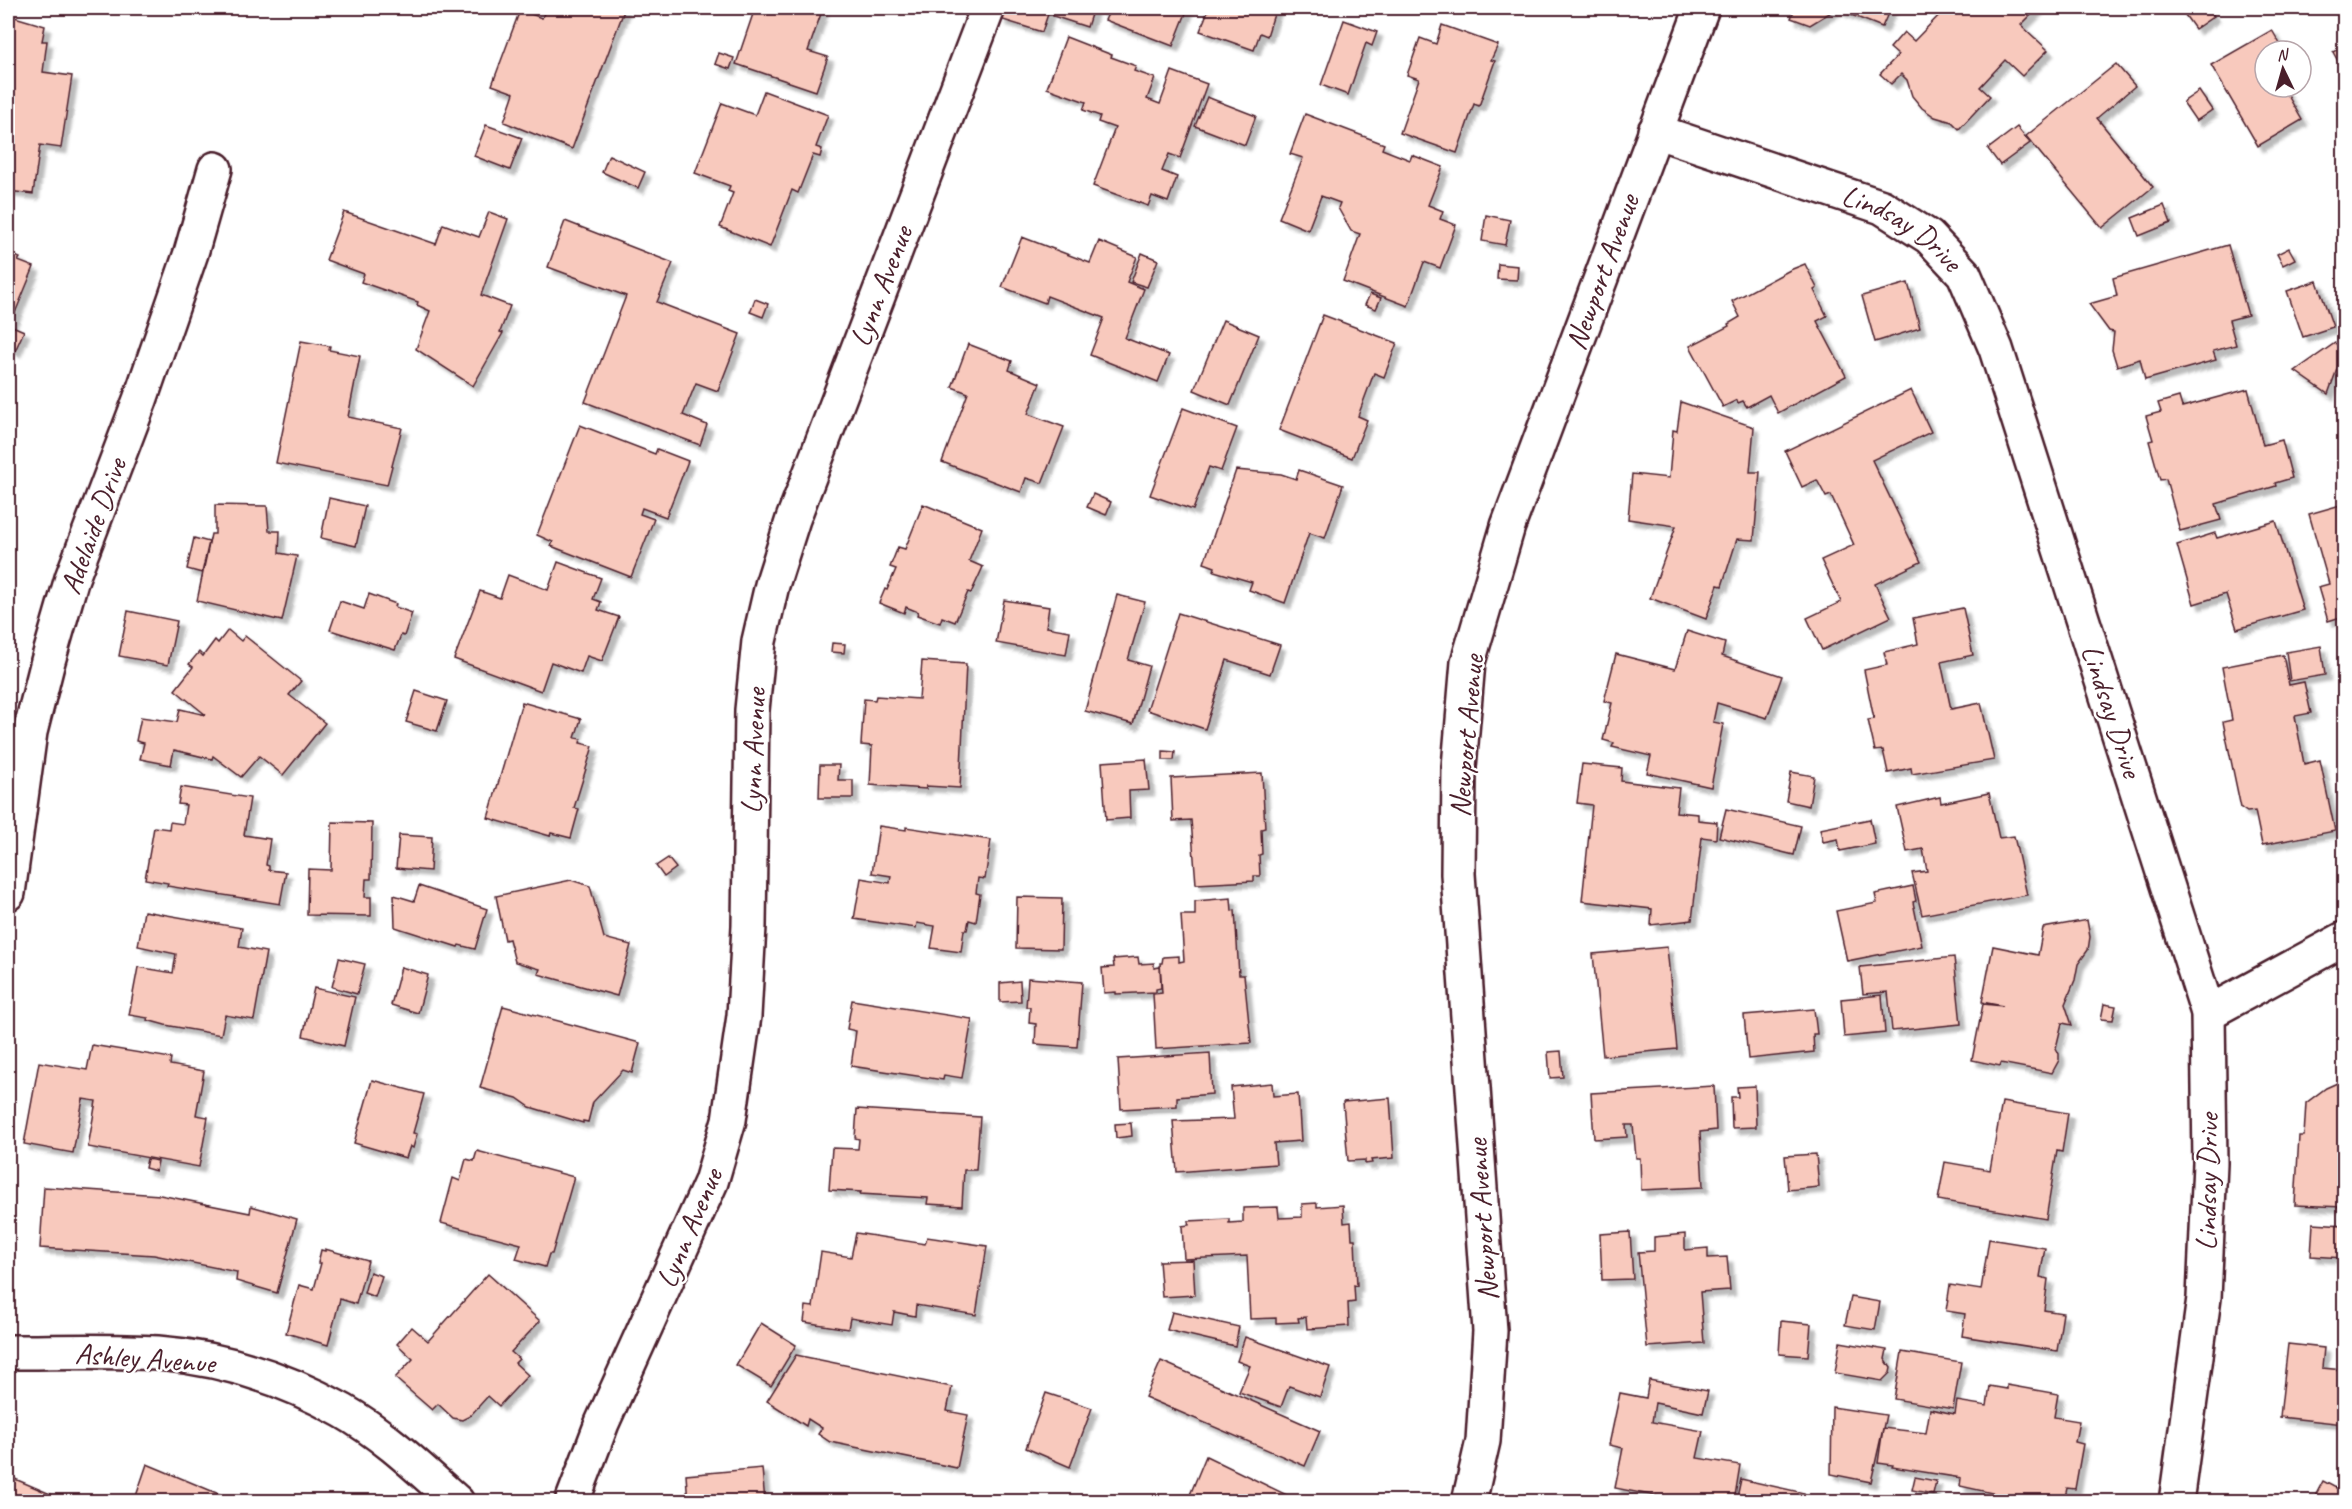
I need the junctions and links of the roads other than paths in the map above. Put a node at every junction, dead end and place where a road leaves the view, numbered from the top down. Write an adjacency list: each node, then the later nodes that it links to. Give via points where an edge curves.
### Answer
1 (988, 8): 10 (street, Lynn Avenue, via 797,508 772,585 759,641 752,710 744,1016 729,1120 711,1182 602,1423)
2 (1702, 8): 3 (street, Newport Avenue)
3 (1655, 131): 7 (street, Lindsay Drive, via 1882,207 1929,237 1964,274 2000,360); 11 (street, Newport Avenue, via 1508,526 1468,662 1459,767 1458,874 1490,1331 1483,1441)
4 (215, 169): 5 (street, Adelaide Drive, via 191,253 72,578 48,660 30,732)
5 (8, 893)
6 (2344, 939): 7 (street)
7 (2208, 1013): 12 (street, Lindsay Drive, via 2210,1163 2204,1298)
8 (8, 1352): 9 (street, Ashley Avenue, via 158,1353 231,1365 276,1379 343,1411 403,1454)
9 (457, 1502)
10 (572, 1502)
11 (1469, 1502)
12 (2176, 1502)

